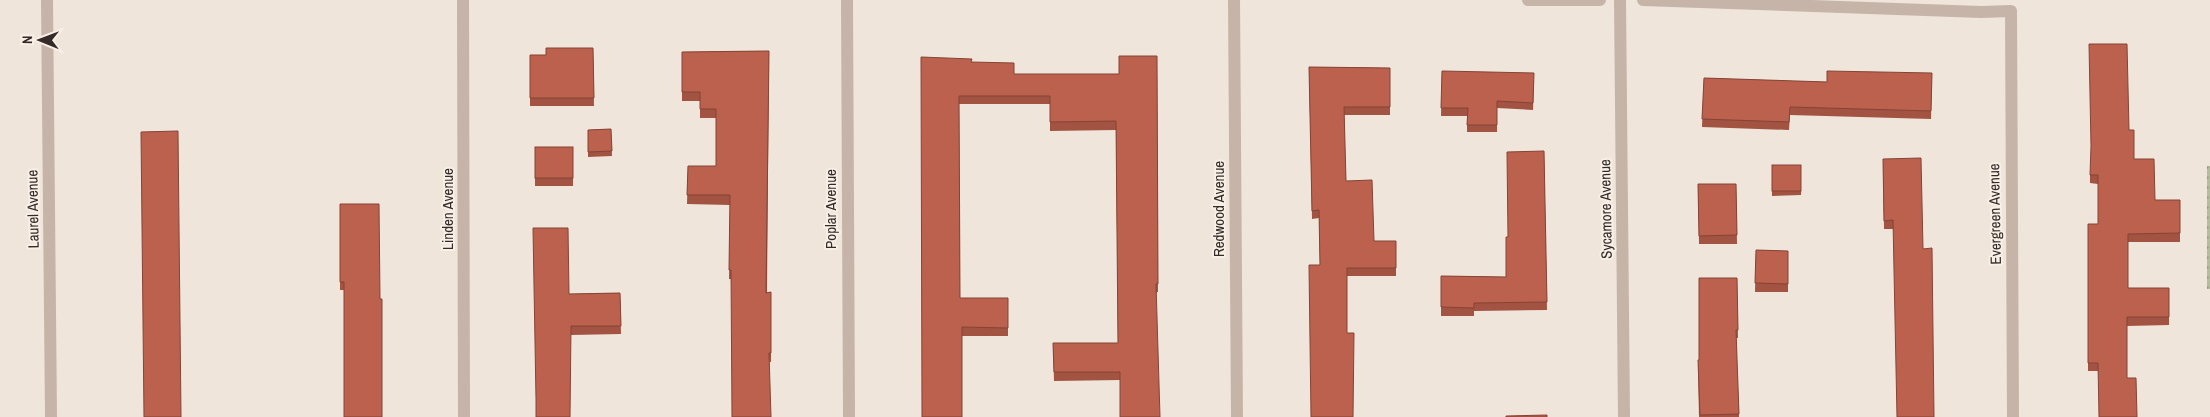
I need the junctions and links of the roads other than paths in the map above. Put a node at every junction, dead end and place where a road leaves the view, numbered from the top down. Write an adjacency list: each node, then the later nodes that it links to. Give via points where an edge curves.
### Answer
1 (47, 0): 9 (street, Laurel Avenue)
2 (463, 0): 10 (street, Linden Avenue)
3 (846, 0): 11 (street, Poplar Avenue)
4 (1234, 0): 12 (street, Redwood Avenue)
5 (1528, 0): 6 (street)
6 (1600, 0)
7 (1620, 0): 13 (street, Sycamore Avenue)
8 (1643, 0): 14 (street, Evergreen Avenue, via 2011,11)
9 (51, 417)
10 (464, 417)
11 (849, 417)
12 (1237, 417)
13 (1624, 417)
14 (2013, 417)

